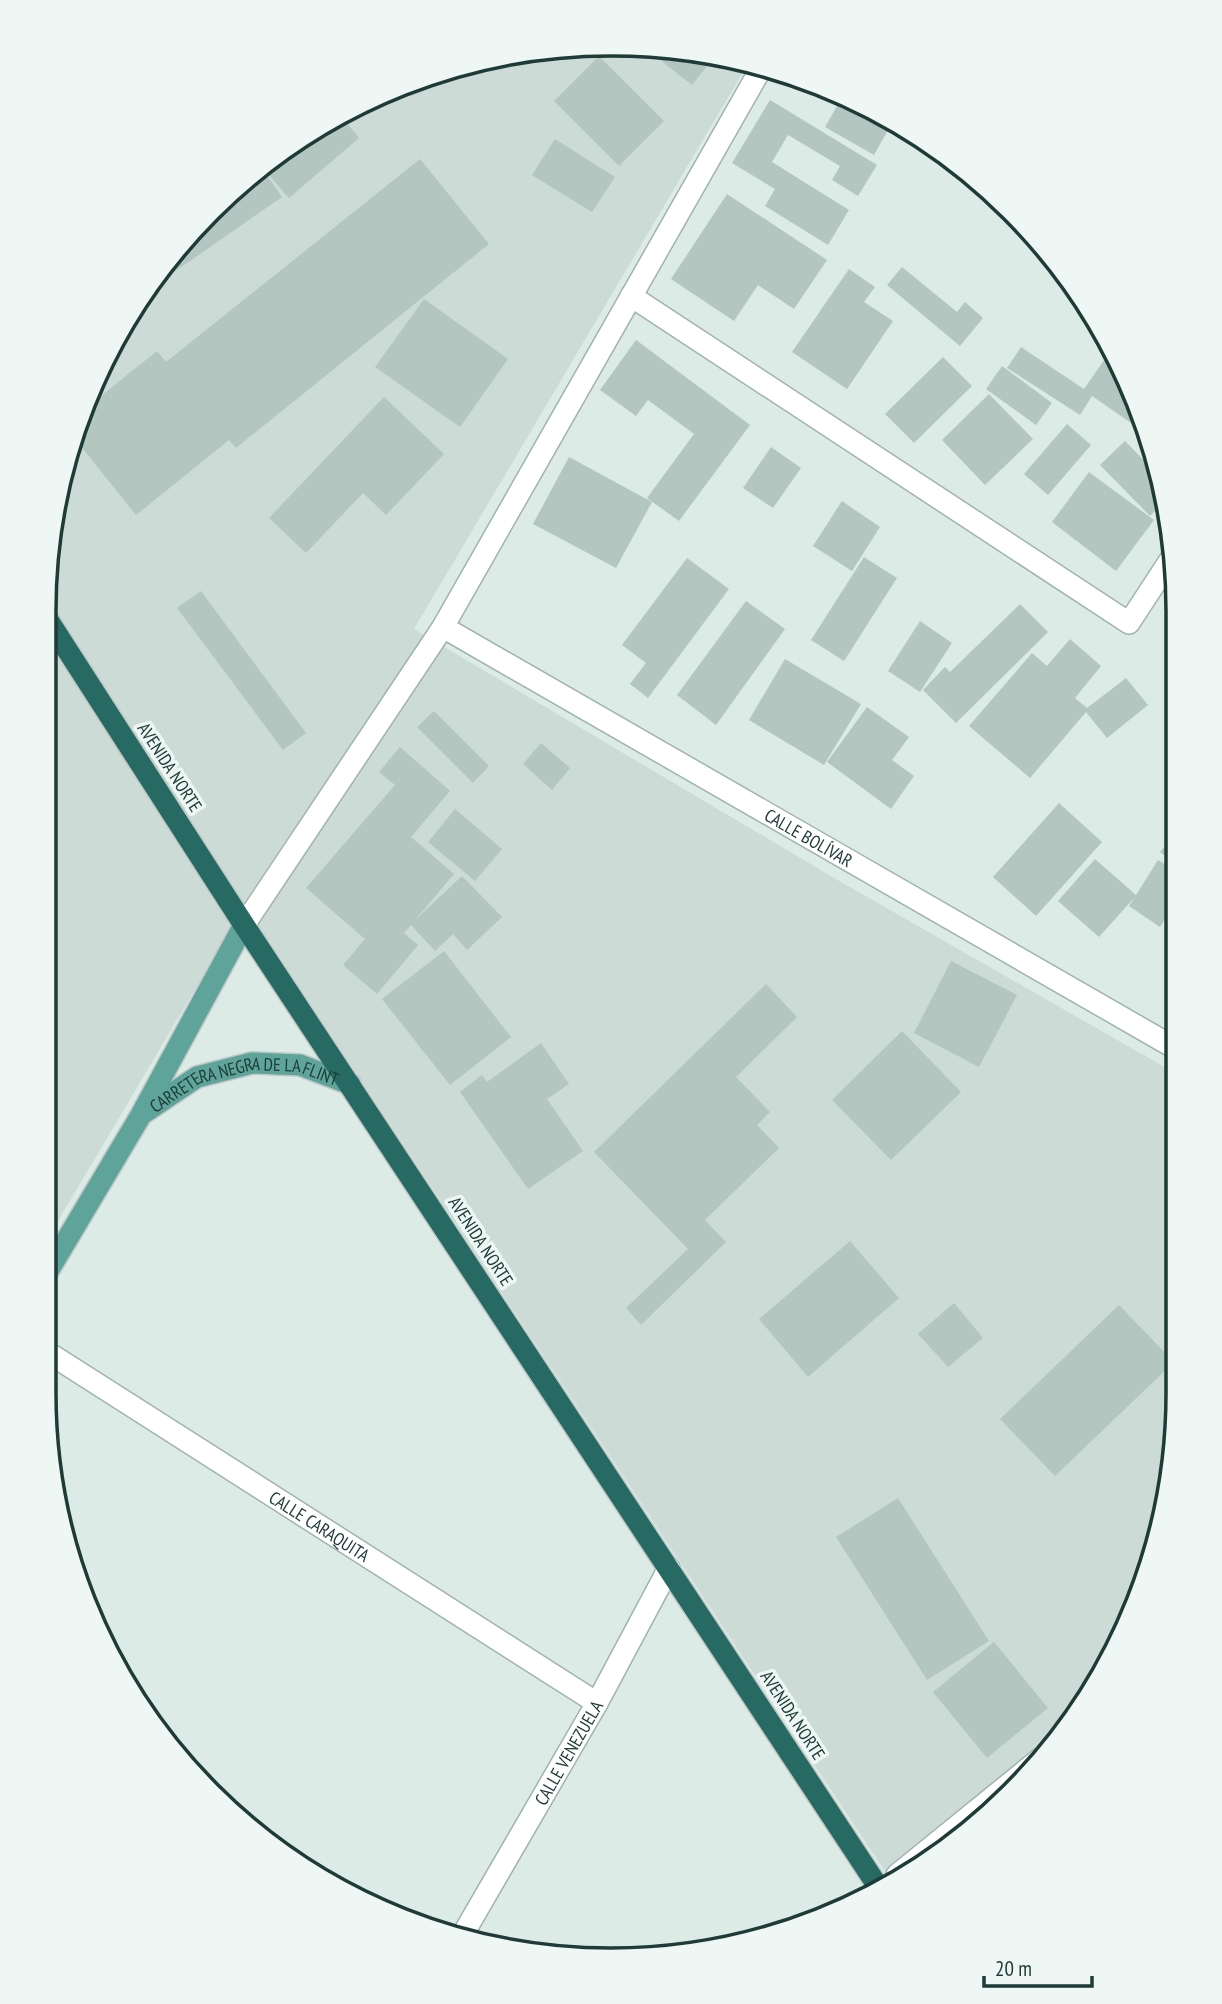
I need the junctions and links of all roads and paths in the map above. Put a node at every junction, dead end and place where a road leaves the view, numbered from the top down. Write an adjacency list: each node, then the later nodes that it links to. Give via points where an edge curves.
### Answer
1 (757, 76): 2 (street)
2 (631, 296): 3 (street, via 1129,623); 4 (street)
3 (1164, 569)
4 (443, 627): 6 (street); 7 (street, CALLE BOLÍVAR)
5 (56, 633): 6 (highway, AVENIDA NORTE)
6 (244, 925): 8 (highway, AVENIDA NORTE); 9 (main road, CARRETERA NEGRA DE LA FLINT)
7 (1166, 1043)
8 (350, 1084): 9 (main road, CARRETERA NEGRA DE LA FLINT, via 300,1065 252,1063 197,1077); 12 (highway, AVENIDA NORTE)
9 (141, 1115): 10 (main road, CARRETERA NEGRA DE LA FLINT)
10 (56, 1258)
11 (56, 1358): 13 (street, CALLE CARAQUITA)
12 (669, 1569): 13 (street, CALLE VENEZUELA); 16 (highway, AVENIDA NORTE)
13 (597, 1703): 17 (street, CALLE VENEZUELA)
14 (977, 1810): 15 (street)
15 (947, 1835)
16 (874, 1881)
17 (466, 1929)

